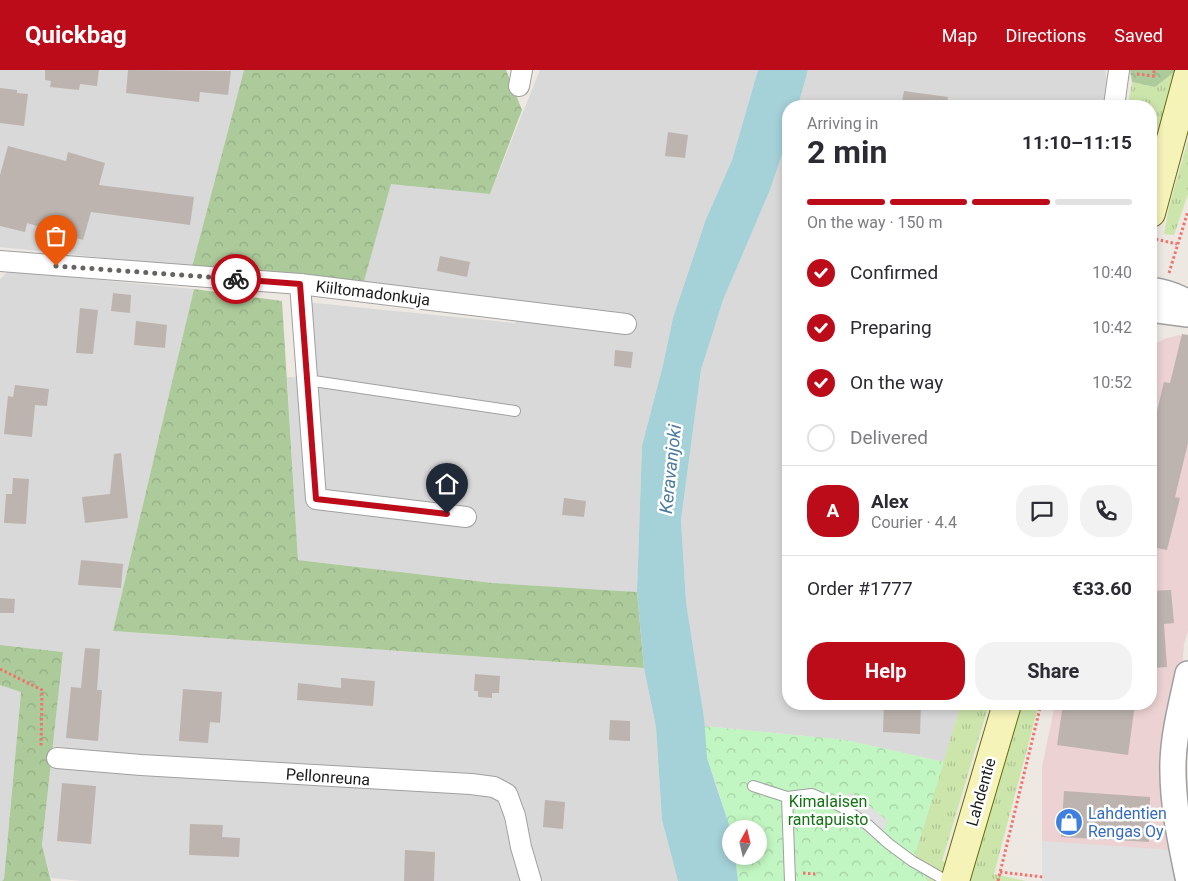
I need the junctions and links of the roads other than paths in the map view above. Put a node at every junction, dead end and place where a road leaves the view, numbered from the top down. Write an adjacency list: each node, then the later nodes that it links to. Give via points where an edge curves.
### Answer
1 (1119, 70): 3 (street)
2 (1188, 76): 4 (main road)
3 (1115, 100)
4 (1157, 191)
5 (0, 261): 6 (street, Kiiltomadonkuja)
6 (300, 284): 11 (street, Kiiltomadonkuja); 12 (street)
7 (1157, 290): 8 (street)
8 (1188, 303)
9 (1157, 310): 10 (street)
10 (1188, 314)
11 (626, 324)
12 (307, 380): 13 (lane); 14 (street, via 316,499)
13 (515, 411)
14 (466, 517)
15 (1188, 674): 20 (street, via 1173,761 1176,819)
16 (1005, 710): 24 (main road, Lahdentie)
17 (57, 758): 21 (street, Pellonreuna, via 494,787 507,794)
18 (753, 786): 19 (lane)
19 (787, 797): 22 (lane); 23 (lane, via 812,794 842,807 912,861)
20 (1188, 877)
21 (531, 881)
22 (790, 881)
23 (947, 881)
24 (955, 881)

